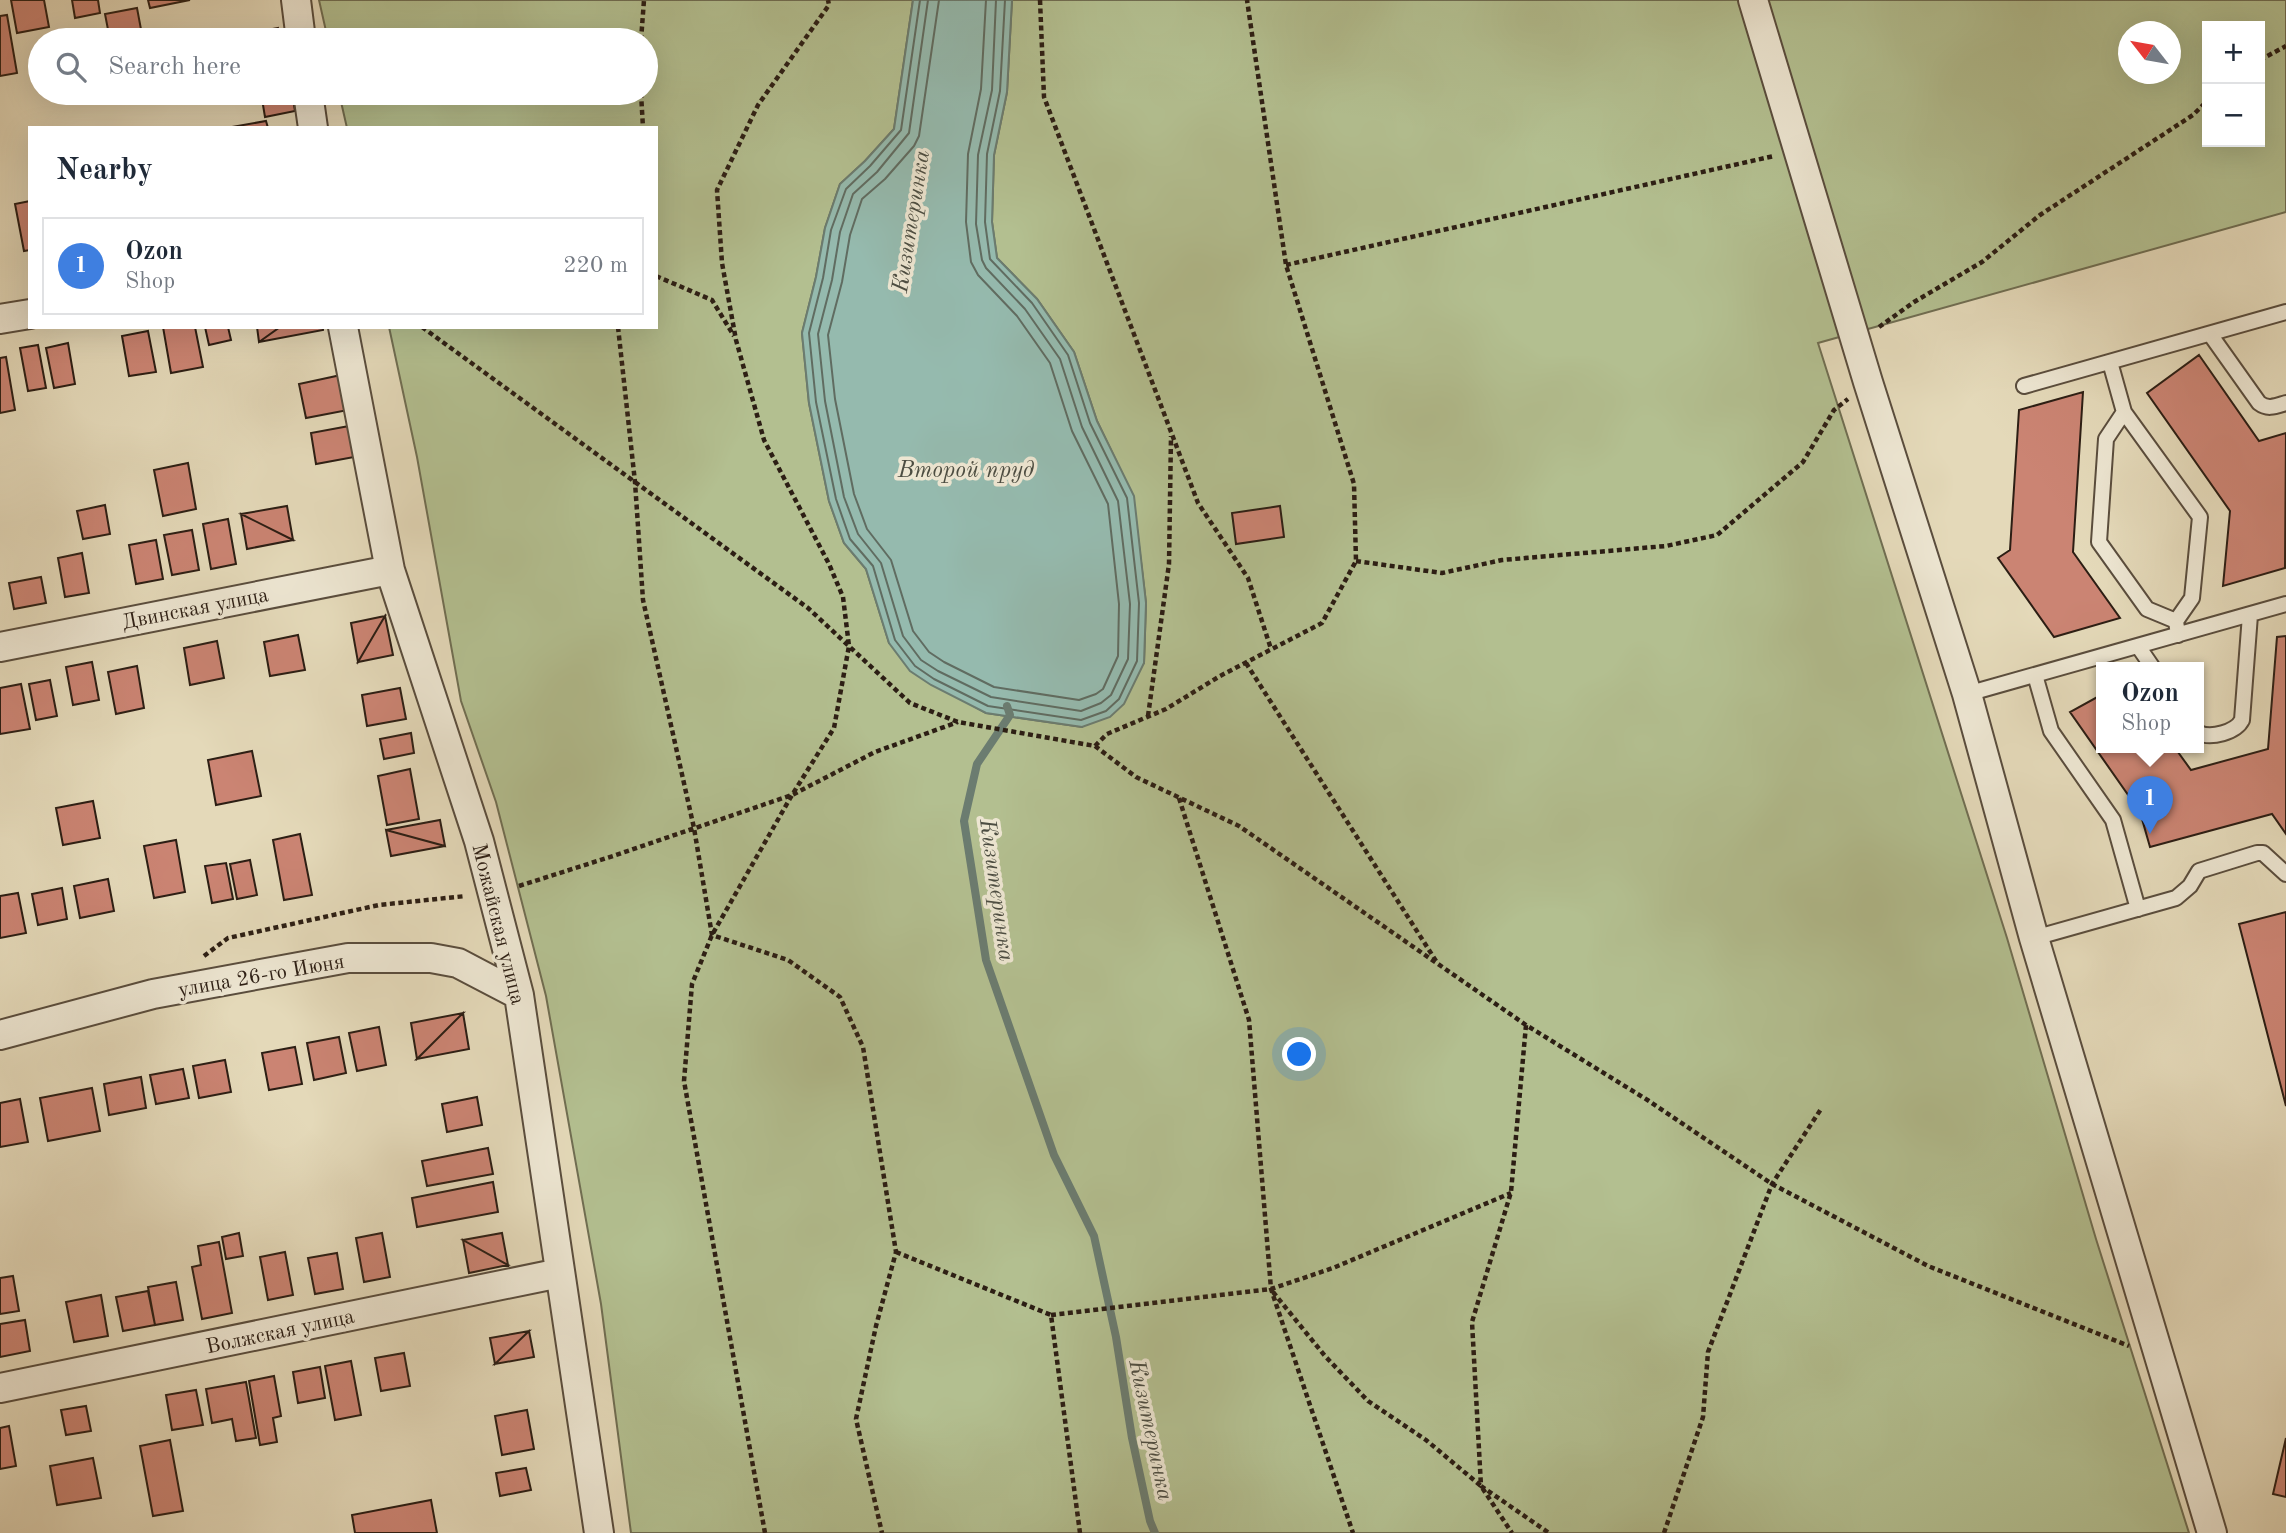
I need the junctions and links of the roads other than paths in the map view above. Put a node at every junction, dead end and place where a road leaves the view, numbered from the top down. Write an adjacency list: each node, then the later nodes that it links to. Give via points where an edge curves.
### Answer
1 (296, 0): 3 (street)
2 (1753, 0): 23 (street)
3 (300, 28)
4 (310, 105): 5 (street)
5 (313, 126)
6 (2286, 312): 10 (lane)
7 (28, 314): 8 (street)
8 (0, 319)
9 (343, 329): 15 (street, Можайская улица)
10 (2210, 334): 11 (lane); 13 (lane, via 2259,403 2271,407)
11 (2110, 362): 12 (lane); 14 (lane)
12 (2024, 386)
13 (2286, 402)
14 (2124, 412): 18 (lane, via 2200,517 2192,598); 18 (lane, via 2106,439 2099,542 2147,609)
15 (390, 570): 20 (street, Двинская улица); 28 (street, Можайская улица, via 494,894)
16 (2286, 604): 17 (lane)
17 (2250, 615): 18 (lane); 24 (lane, via 2242,720 2235,729)
18 (2177, 628): 19 (lane)
19 (2138, 646): 21 (lane); 22 (lane)
20 (0, 647)
21 (2149, 662)
22 (2035, 675): 23 (lane); 26 (lane, via 2051,731 2113,820)
23 (1967, 694): 27 (street)
24 (2204, 734)
25 (2286, 874): 26 (lane, via 2269,857 2257,853 2199,871 2176,898)
26 (2138, 909): 27 (lane)
27 (2034, 938): 33 (street)
28 (519, 995): 29 (street, улица 26-го Июня, via 458,963 431,958 348,958 153,994); 30 (street, Можайская улица)
29 (0, 1035)
30 (560, 1273): 31 (street, Волжская улица); 32 (street, Можайская улица)
31 (0, 1388)
32 (599, 1533)
33 (2212, 1533)

